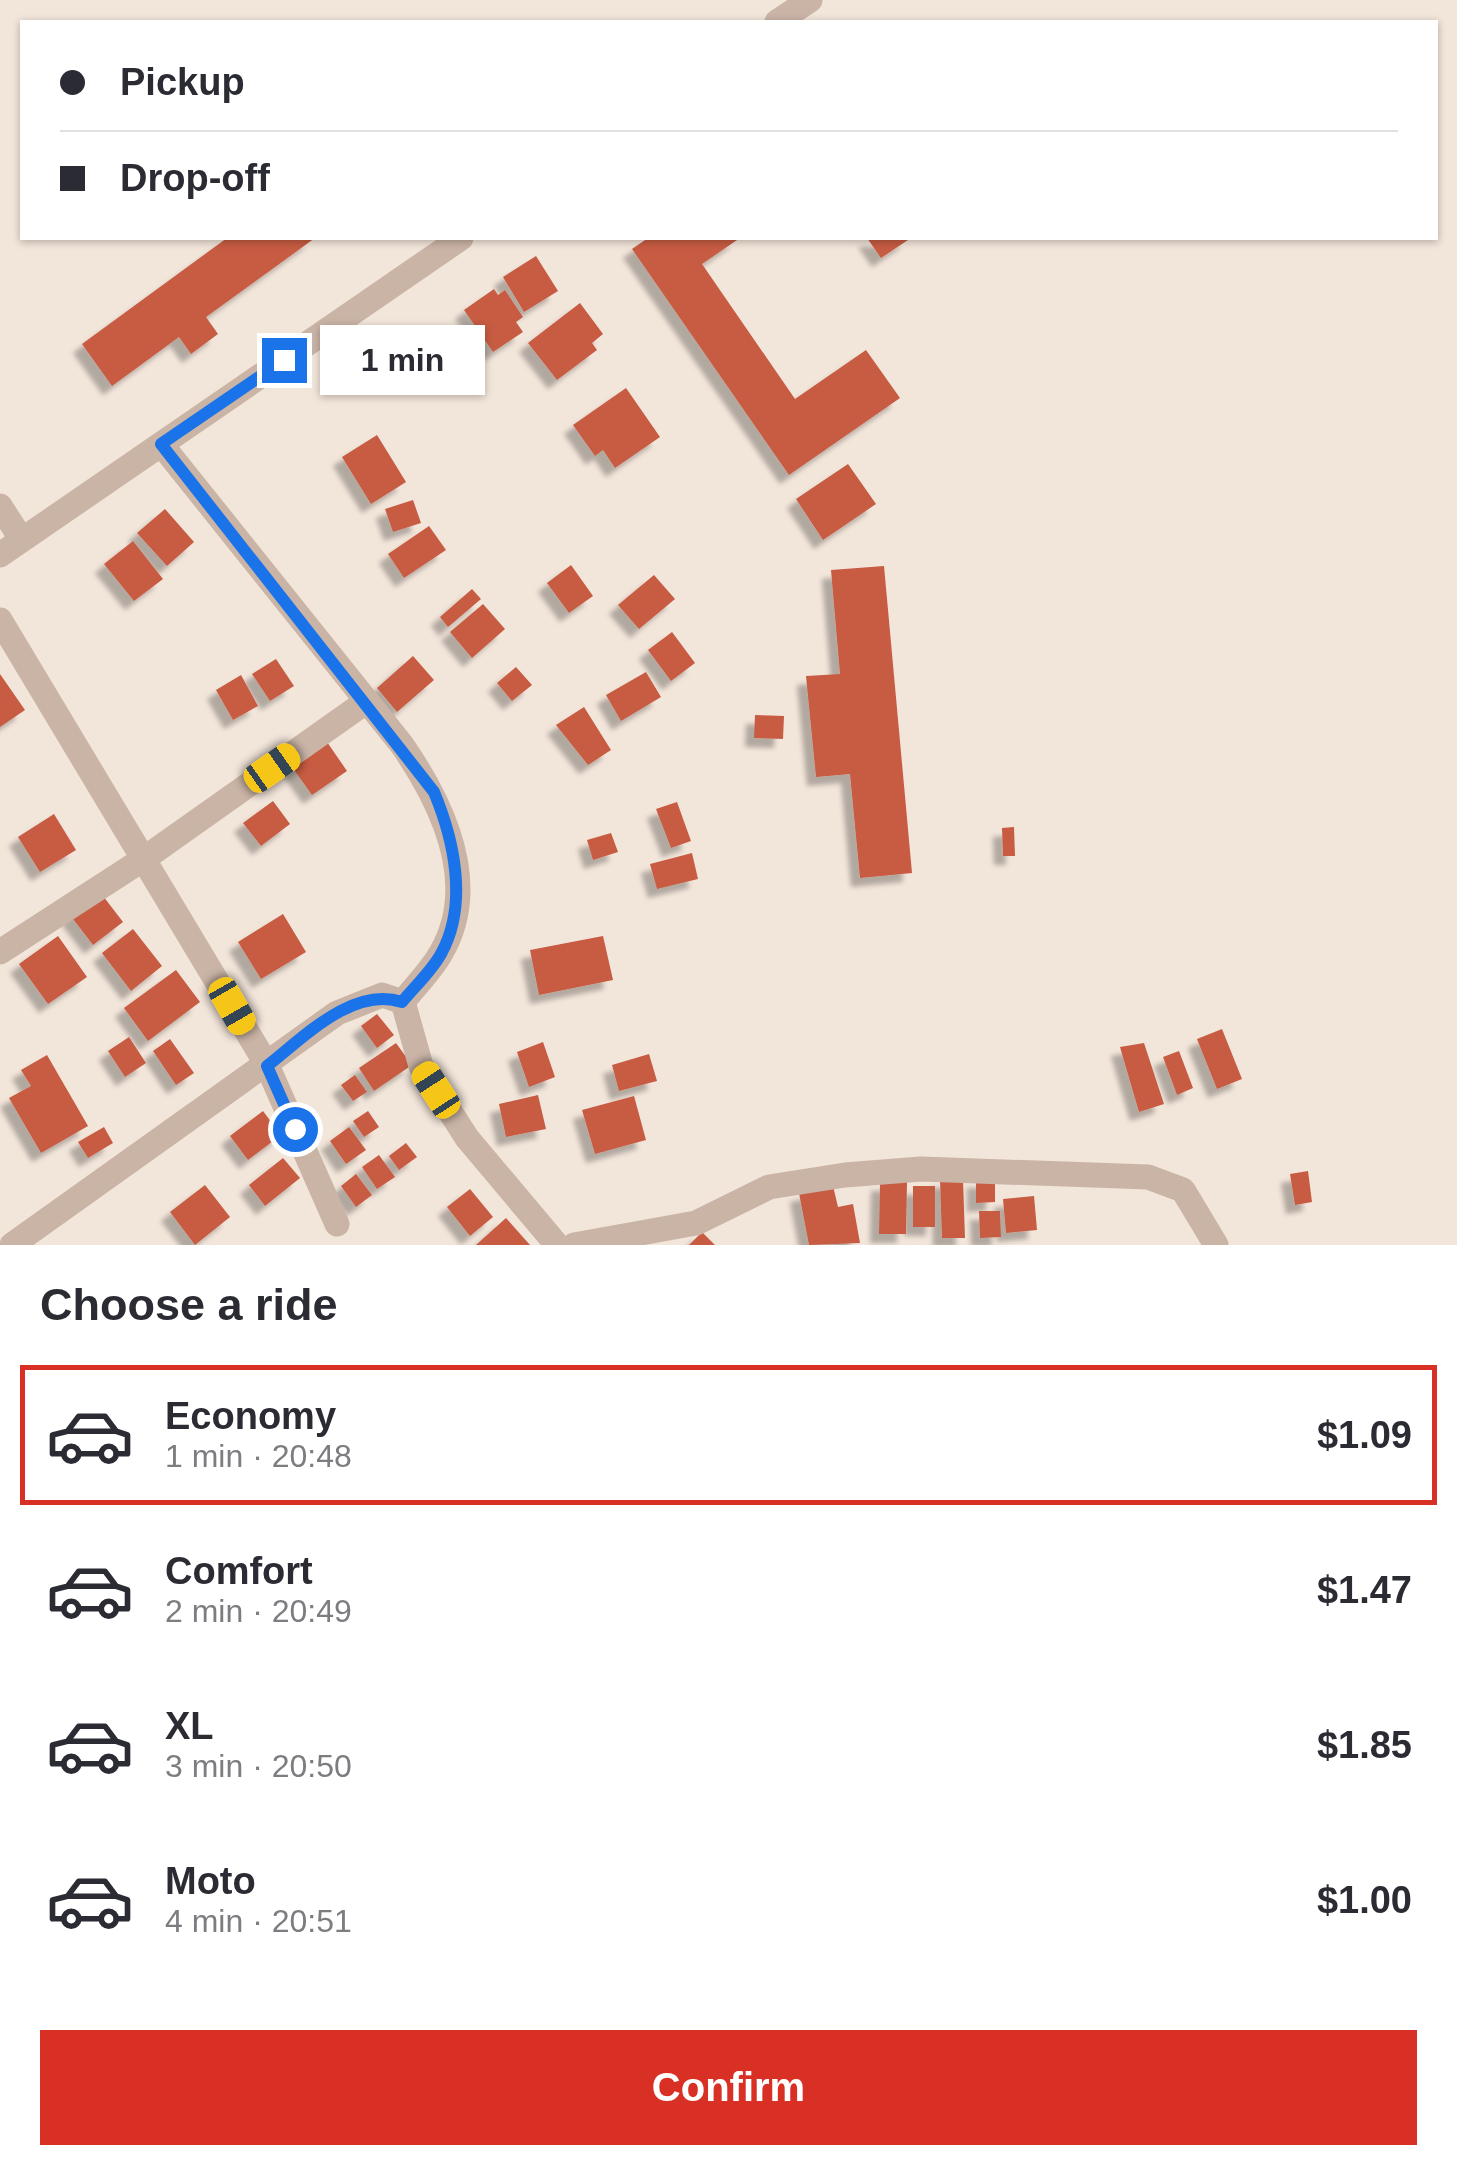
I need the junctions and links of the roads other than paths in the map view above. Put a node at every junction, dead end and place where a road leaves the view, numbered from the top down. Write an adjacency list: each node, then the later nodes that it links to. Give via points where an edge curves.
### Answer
1 (810, 0): 2 (street)
2 (780, 20)
3 (458, 240): 4 (street)
4 (161, 444): 6 (street); 9 (street)
5 (0, 506): 6 (street)
6 (22, 540): 7 (street)
7 (0, 556)
8 (0, 620): 10 (street)
9 (367, 701): 10 (street); 12 (street, via 434,792 452,846 457,896 442,952)
10 (145, 858): 11 (street); 13 (street)
11 (0, 952)
12 (402, 1002): 13 (street, via 382,995 337,1012); 16 (street, via 421,1066 467,1138)
13 (267, 1066): 14 (street); 15 (street)
14 (337, 1224)
15 (12, 1245)
16 (557, 1245)
17 (574, 1245): 18 (street, via 696,1223 769,1188 922,1169 1148,1177 1183,1190)
18 (1216, 1245)

